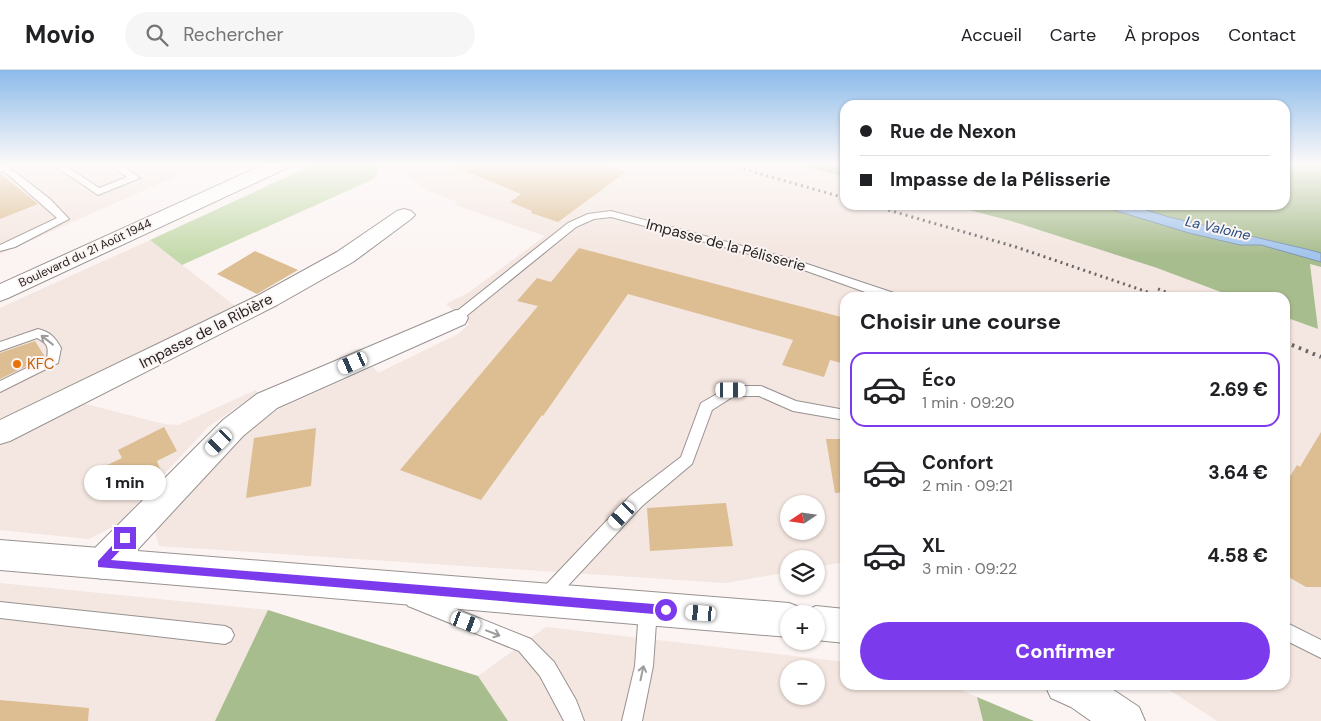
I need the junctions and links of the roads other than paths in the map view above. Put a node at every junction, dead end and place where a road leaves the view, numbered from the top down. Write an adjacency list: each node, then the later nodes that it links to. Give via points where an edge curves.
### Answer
1 (38, 194): 5 (lane, via 64,219)
2 (192, 194): 6 (main road, Boulevard du 21 Août 1944)
3 (214, 194): 8 (main road, Boulevard du 21 Août 1944)
4 (404, 215): 13 (main road, Impasse de la Ribière, via 345,257 268,300)
5 (0, 248)
6 (0, 281)
7 (879, 292): 9 (lane, Impasse de la Pélisserie, via 792,262 611,214 592,216 572,225)
8 (0, 293)
9 (456, 318): 15 (main road, Impasse de la Pélisserie, via 267,401 233,428)
10 (0, 347): 11 (lane, one-way to 10, via 53,360 55,348 50,339 38,333)
11 (0, 387)
12 (840, 415): 17 (lane, via 793,406 761,390 731,390 706,407 687,460 636,501)
13 (0, 433)
14 (0, 555): 15 (main road)
15 (102, 564): 16 (main road)
16 (383, 587): 17 (main road); 25 (lane, one-way to 25, via 525,645 547,669)
17 (543, 600): 18 (main road)
18 (648, 609): 20 (main road); 26 (lane, one-way to 18, via 644,666)
19 (0, 610): 22 (lane)
20 (780, 617)
21 (1290, 633): 23 (lane)
22 (225, 635)
23 (1318, 648)
24 (1076, 690): 27 (main road)
25 (574, 721)
26 (632, 721)
27 (1125, 721)

